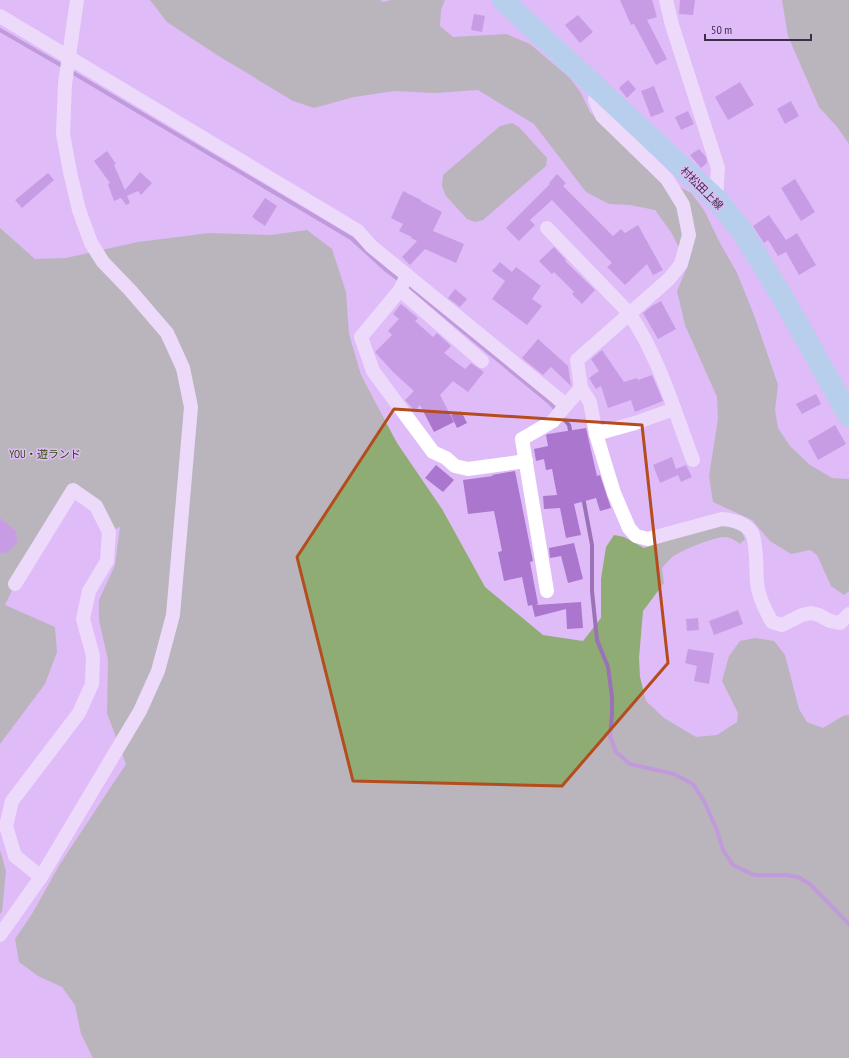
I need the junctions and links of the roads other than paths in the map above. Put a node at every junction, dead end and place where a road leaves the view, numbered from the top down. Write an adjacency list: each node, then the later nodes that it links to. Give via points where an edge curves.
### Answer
1 (77, 0): 5 (street)
2 (504, 0): 6 (main road, 村松田上線)
3 (666, 0): 7 (street, via 718,168)
4 (0, 16): 5 (street)
5 (68, 57): 9 (street, via 358,231 371,246); 23 (street, via 64,84 63,134 79,210 91,242 103,262 167,333 183,368 191,407 173,616 158,672 140,711)
6 (597, 88): 7 (main road, 村松田上線); 11 (street, via 595,100 602,116 667,179 683,205 689,235 682,264 669,279)
7 (716, 199): 16 (main road, 村松田上線, via 742,231 786,303)
8 (546, 228): 11 (street)
9 (408, 275): 10 (street); 14 (street)
10 (400, 290): 12 (street); 19 (street, via 361,336 373,371 434,452 455,466 468,469)
11 (629, 313): 13 (street, via 577,360); 15 (street, via 658,366)
12 (482, 361)
13 (581, 388): 14 (street); 17 (street, via 590,402)
14 (566, 405): 19 (street, via 552,421 522,439)
15 (674, 409): 17 (street); 18 (street)
16 (849, 416)
17 (596, 434): 22 (street, via 614,493 629,528 636,536 648,539 722,519 734,520 752,532 759,592 772,622 782,625 811,613 840,623)
18 (693, 460)
19 (526, 461): 21 (street)
20 (15, 584): 23 (street, via 73,490 96,506 109,532 107,561 88,591 83,619 93,656 92,684 79,713 12,800 6,826 15,856)
21 (547, 591)
22 (849, 614)
23 (41, 877): 24 (street)
24 (0, 935)

